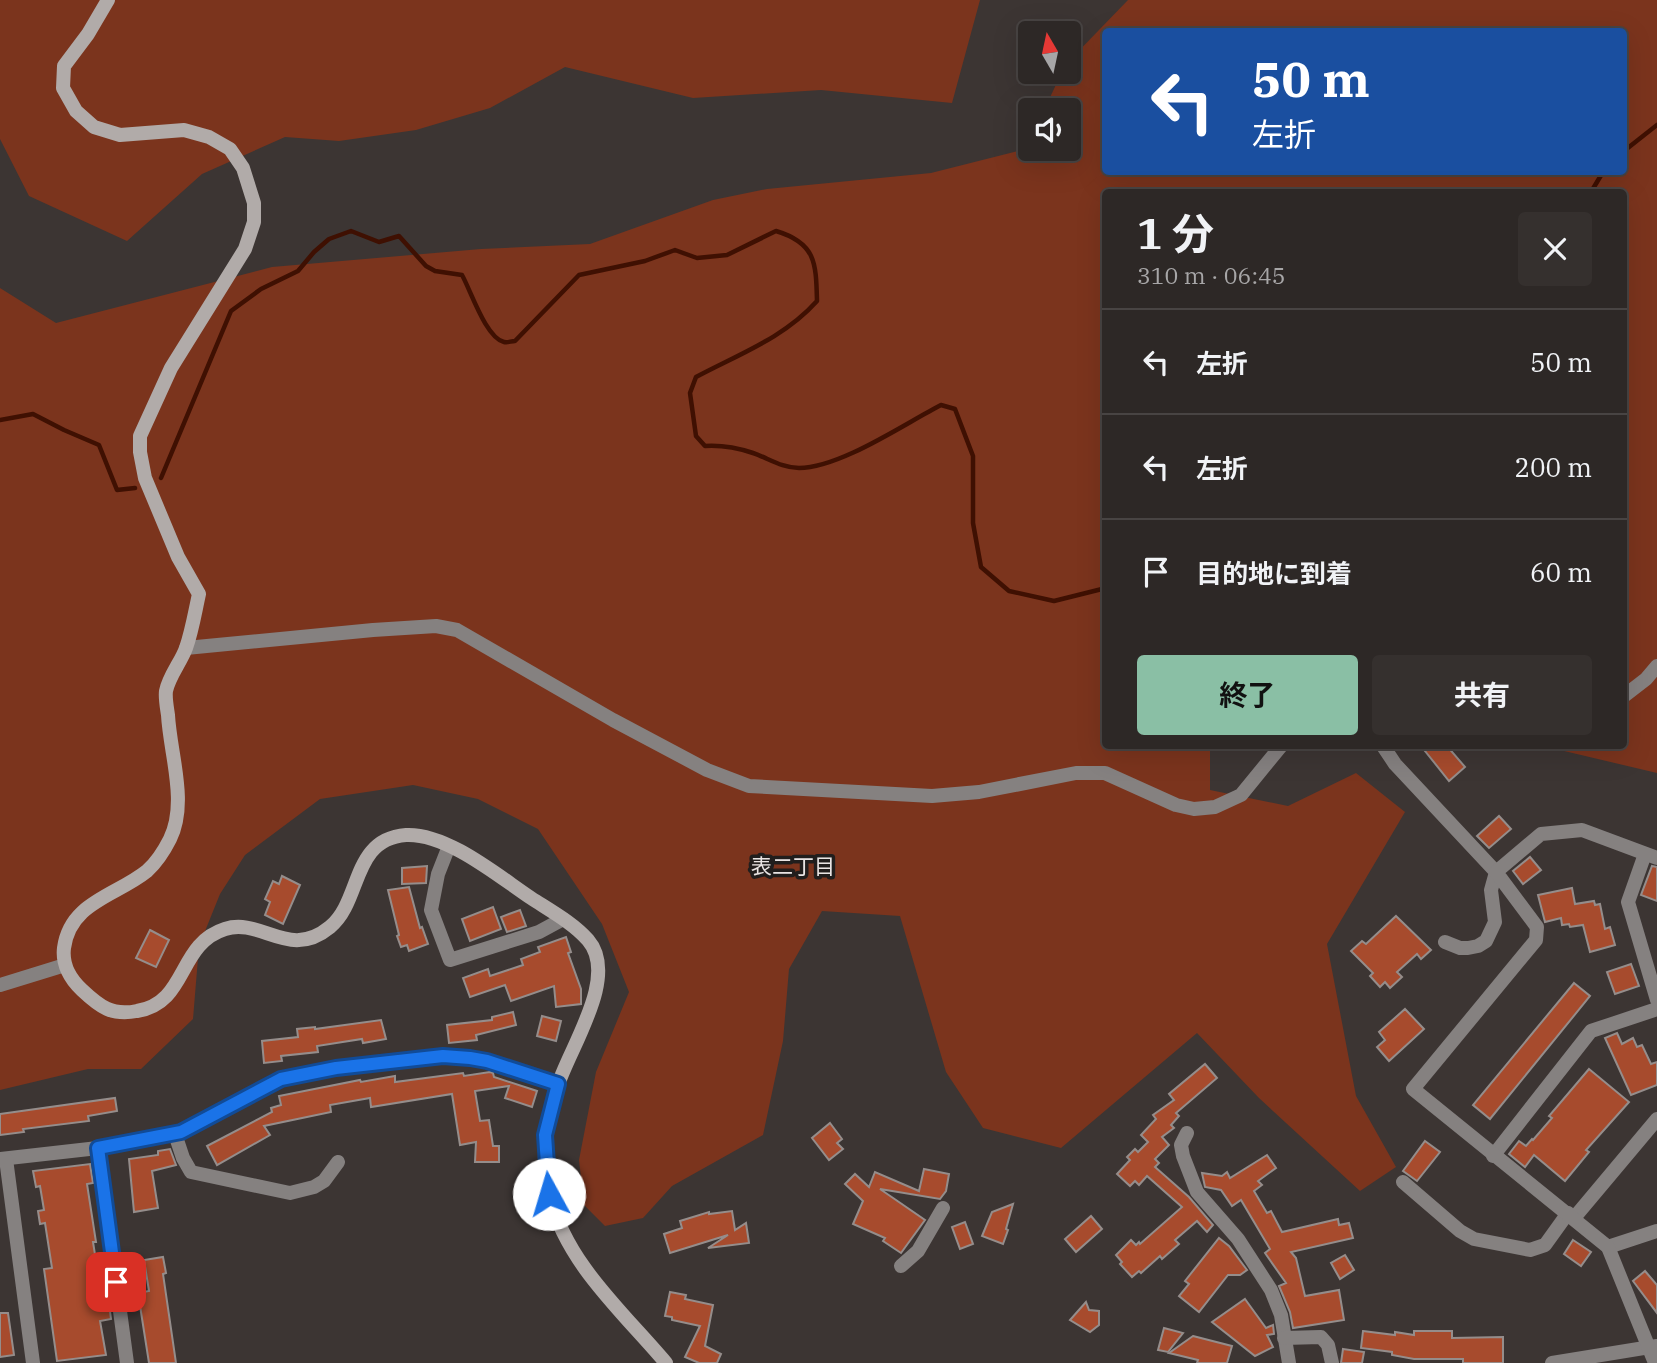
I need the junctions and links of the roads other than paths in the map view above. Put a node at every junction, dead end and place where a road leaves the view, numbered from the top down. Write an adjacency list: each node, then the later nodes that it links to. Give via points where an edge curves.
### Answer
1 (108, 0): 2 (street, via 64,66 63,88 76,111 94,127 120,135 184,130 209,137 230,149 243,169 254,203 254,222 245,249 171,368 140,436 145,478 199,594)
2 (186, 648): 5 (street, via 373,630 436,626 457,630 613,720 707,770 749,786 932,796 1076,773 1105,773 1194,809 1215,807 1241,795); 12 (street, via 166,691 177,779 172,835 145,873 79,913 67,937)
3 (1657, 666): 4 (street)
4 (1627, 694)
5 (1279, 749)
6 (1385, 749): 9 (street)
7 (449, 846): 10 (street); 10 (street, via 431,910 450,960 539,932); 12 (street, via 404,835 384,843 364,860 340,918 313,937 292,941 239,926 219,931 197,946 168,996 142,1011 118,1014 107,1010 77,985)
8 (1651, 856): 9 (street, via 1582,830 1541,834); 14 (street, via 1628,902)
9 (1496, 872): 11 (street, via 1491,890 1495,922 1486,941 1468,948); 21 (street, via 1537,927 1536,940 1413,1089)
10 (563, 919): 16 (street, via 591,943 599,971 579,1038)
11 (1445, 942)
12 (65, 965): 13 (street)
13 (0, 985)
14 (1657, 1000)
15 (1657, 1009): 21 (street, via 1591,1031)
16 (558, 1084): 19 (street, via 487,1061 443,1056 336,1068 281,1079); 34 (street, via 544,1147 549,1194 557,1218 581,1264)
17 (1657, 1119): 26 (street)
18 (1187, 1133): 30 (street, via 1181,1145 1197,1192 1259,1268 1277,1303)
19 (175, 1134): 20 (street); 23 (street, via 191,1172 290,1193 324,1181)
20 (98, 1148): 22 (street); 33 (street)
21 (1493, 1156): 26 (street)
22 (3, 1159): 32 (street)
23 (338, 1163)
24 (1403, 1182): 26 (street, via 1474,1239 1530,1250 1545,1245)
25 (943, 1208): 29 (street, via 918,1251)
26 (1571, 1216): 28 (street)
27 (1657, 1231): 28 (street)
28 (1608, 1247): 31 (street)
29 (901, 1266)
30 (1284, 1338): 35 (street); 36 (street, via 1321,1337)
31 (1654, 1347): 37 (street); 38 (street)
32 (33, 1363)
33 (127, 1363)
34 (666, 1363)
35 (1289, 1363)
36 (1332, 1363)
37 (1552, 1363)
38 (1655, 1363)

